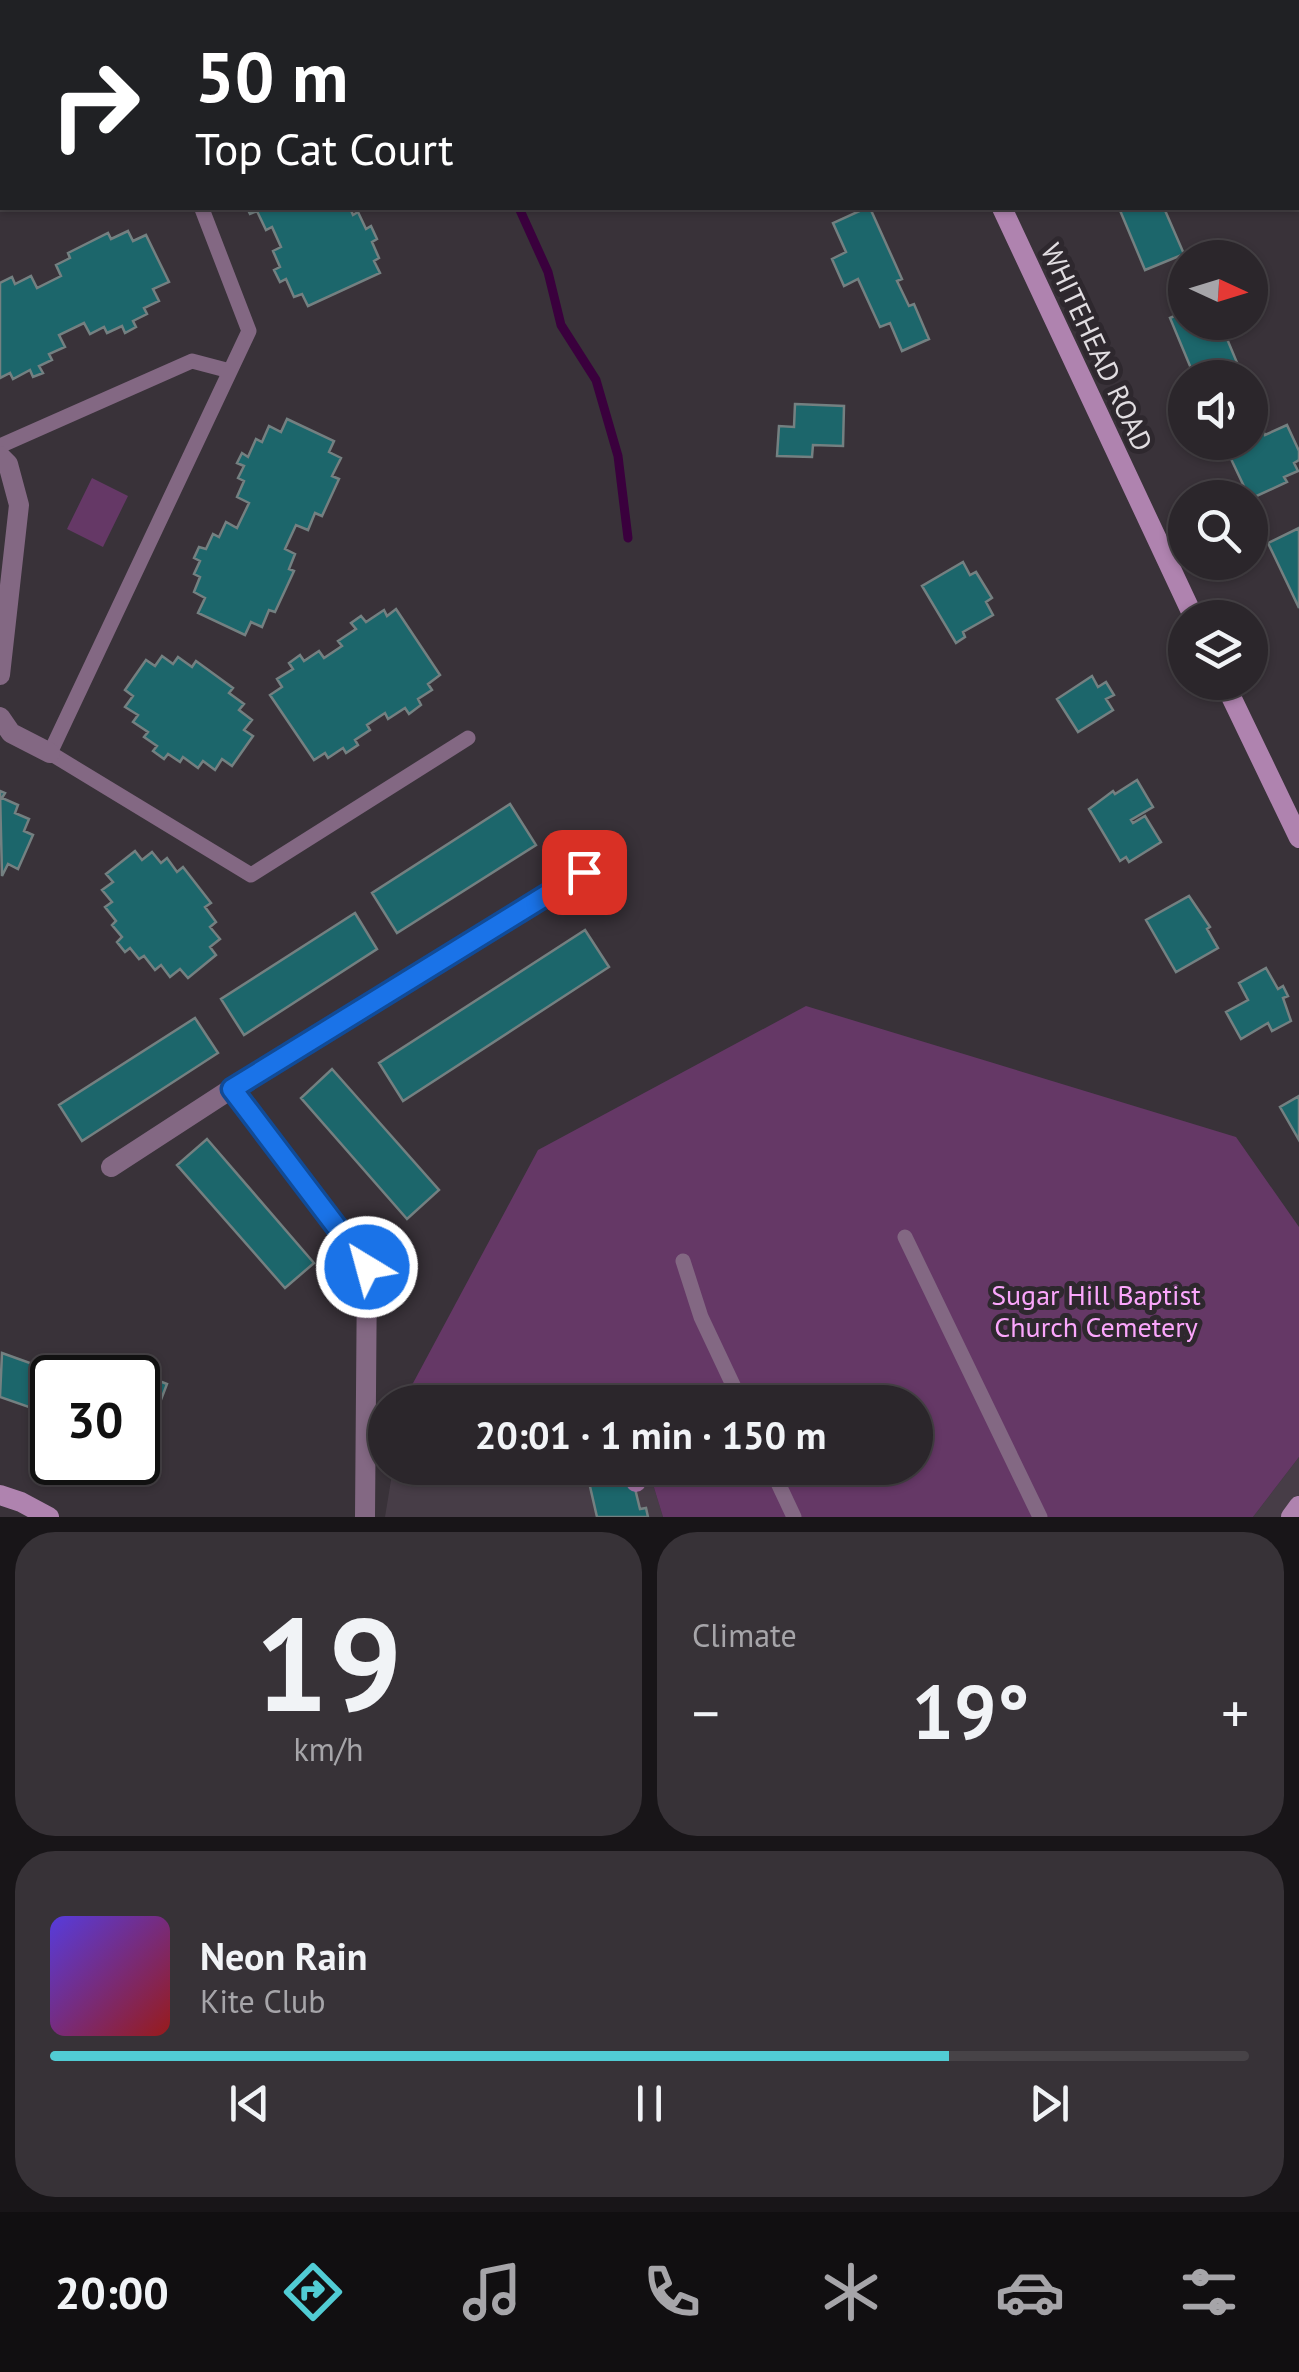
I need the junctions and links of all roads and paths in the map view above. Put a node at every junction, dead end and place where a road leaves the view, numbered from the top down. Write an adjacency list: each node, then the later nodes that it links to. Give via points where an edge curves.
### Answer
1 (202, 210): 3 (lane, via 249,331)
2 (1003, 210): 6 (street, WHITEHEAD ROAD)
3 (230, 371): 4 (lane, via 192,361); 11 (lane)
4 (0, 446)
5 (0, 456): 7 (street, via 19,504)
6 (1186, 600)
7 (0, 675)
8 (1233, 700): 12 (street)
9 (0, 717): 11 (street, via 11,733)
10 (468, 738): 11 (lane, via 251,875)
11 (50, 753)
12 (1299, 838)
13 (584, 872): 14 (street)
14 (232, 1089): 15 (street); 23 (street, via 367,1267)
15 (111, 1167)
16 (906, 1237): 25 (lane)
17 (682, 1261): 18 (lane)
18 (732, 1385)
19 (778, 1485): 24 (lane)
20 (0, 1495): 22 (street)
21 (1299, 1506): 26 (street)
22 (49, 1517)
23 (365, 1517)
24 (794, 1517)
25 (1040, 1517)
26 (1290, 1517)

